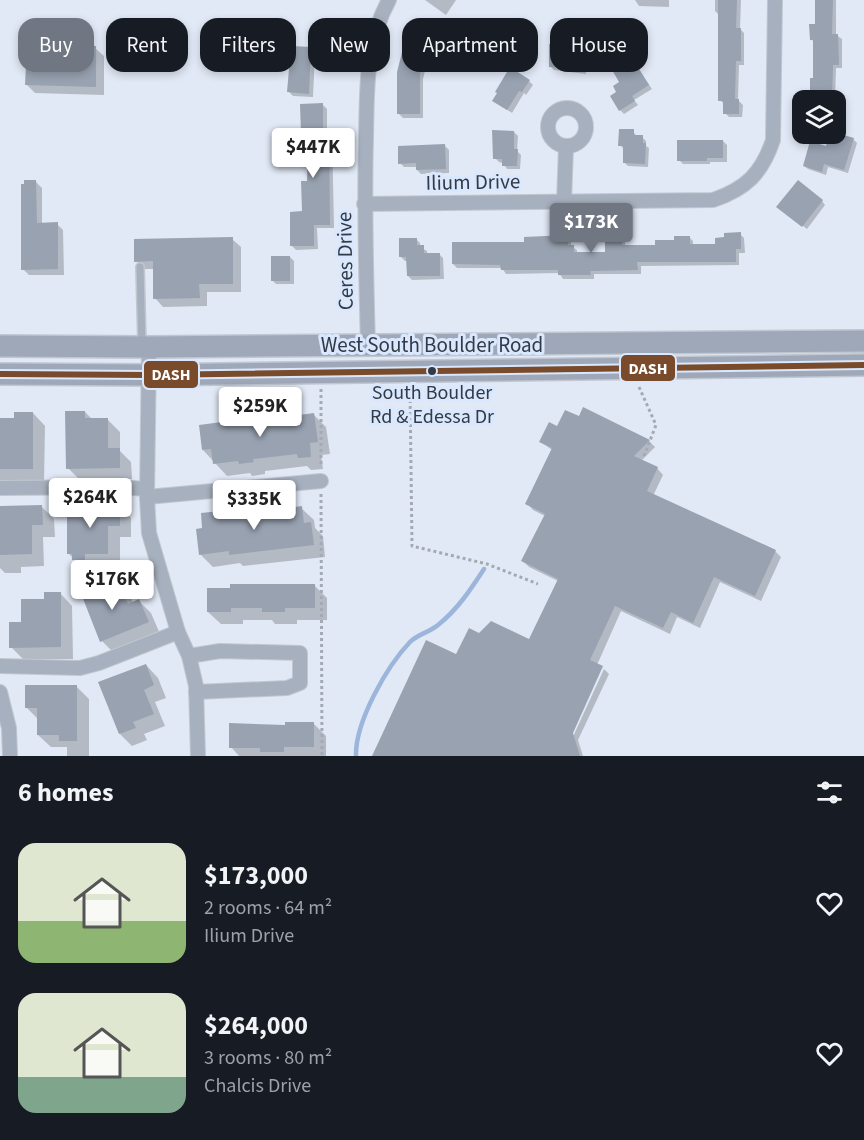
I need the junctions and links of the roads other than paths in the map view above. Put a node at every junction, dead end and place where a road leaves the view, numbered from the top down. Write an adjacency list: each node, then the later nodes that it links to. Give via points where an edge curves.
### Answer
1 (389, 0): 5 (street, Ceres Drive, via 373,38 368,64)
2 (775, 0): 4 (street, Ilium Drive, via 773,140 767,158 752,179 732,194 713,200)
3 (566, 147): 4 (street)
4 (564, 202): 5 (street, Ilium Drive)
5 (364, 204): 8 (street, Ceres Drive)
6 (140, 267): 10 (lane)
7 (864, 341): 8 (main road, West South Boulder Road)
8 (368, 345): 10 (main road, West South Boulder Road)
9 (0, 346): 10 (main road, West South Boulder Road)
10 (146, 347): 13 (street)
11 (864, 365): 13 (main road, West South Boulder Road)
12 (0, 374): 13 (main road, West South Boulder Road)
13 (149, 375): 16 (street)
14 (321, 481): 16 (street)
15 (0, 488): 16 (street, via 119,487)
16 (147, 493): 17 (street, via 149,533)
17 (178, 632): 18 (street); 19 (street, via 80,668)
18 (189, 656): 21 (street); 21 (street, via 220,651 300,653 300,683 286,688)
19 (0, 666)
20 (0, 692): 22 (street, via 9,728)
21 (196, 692): 23 (street)
22 (10, 756)
23 (198, 756)

